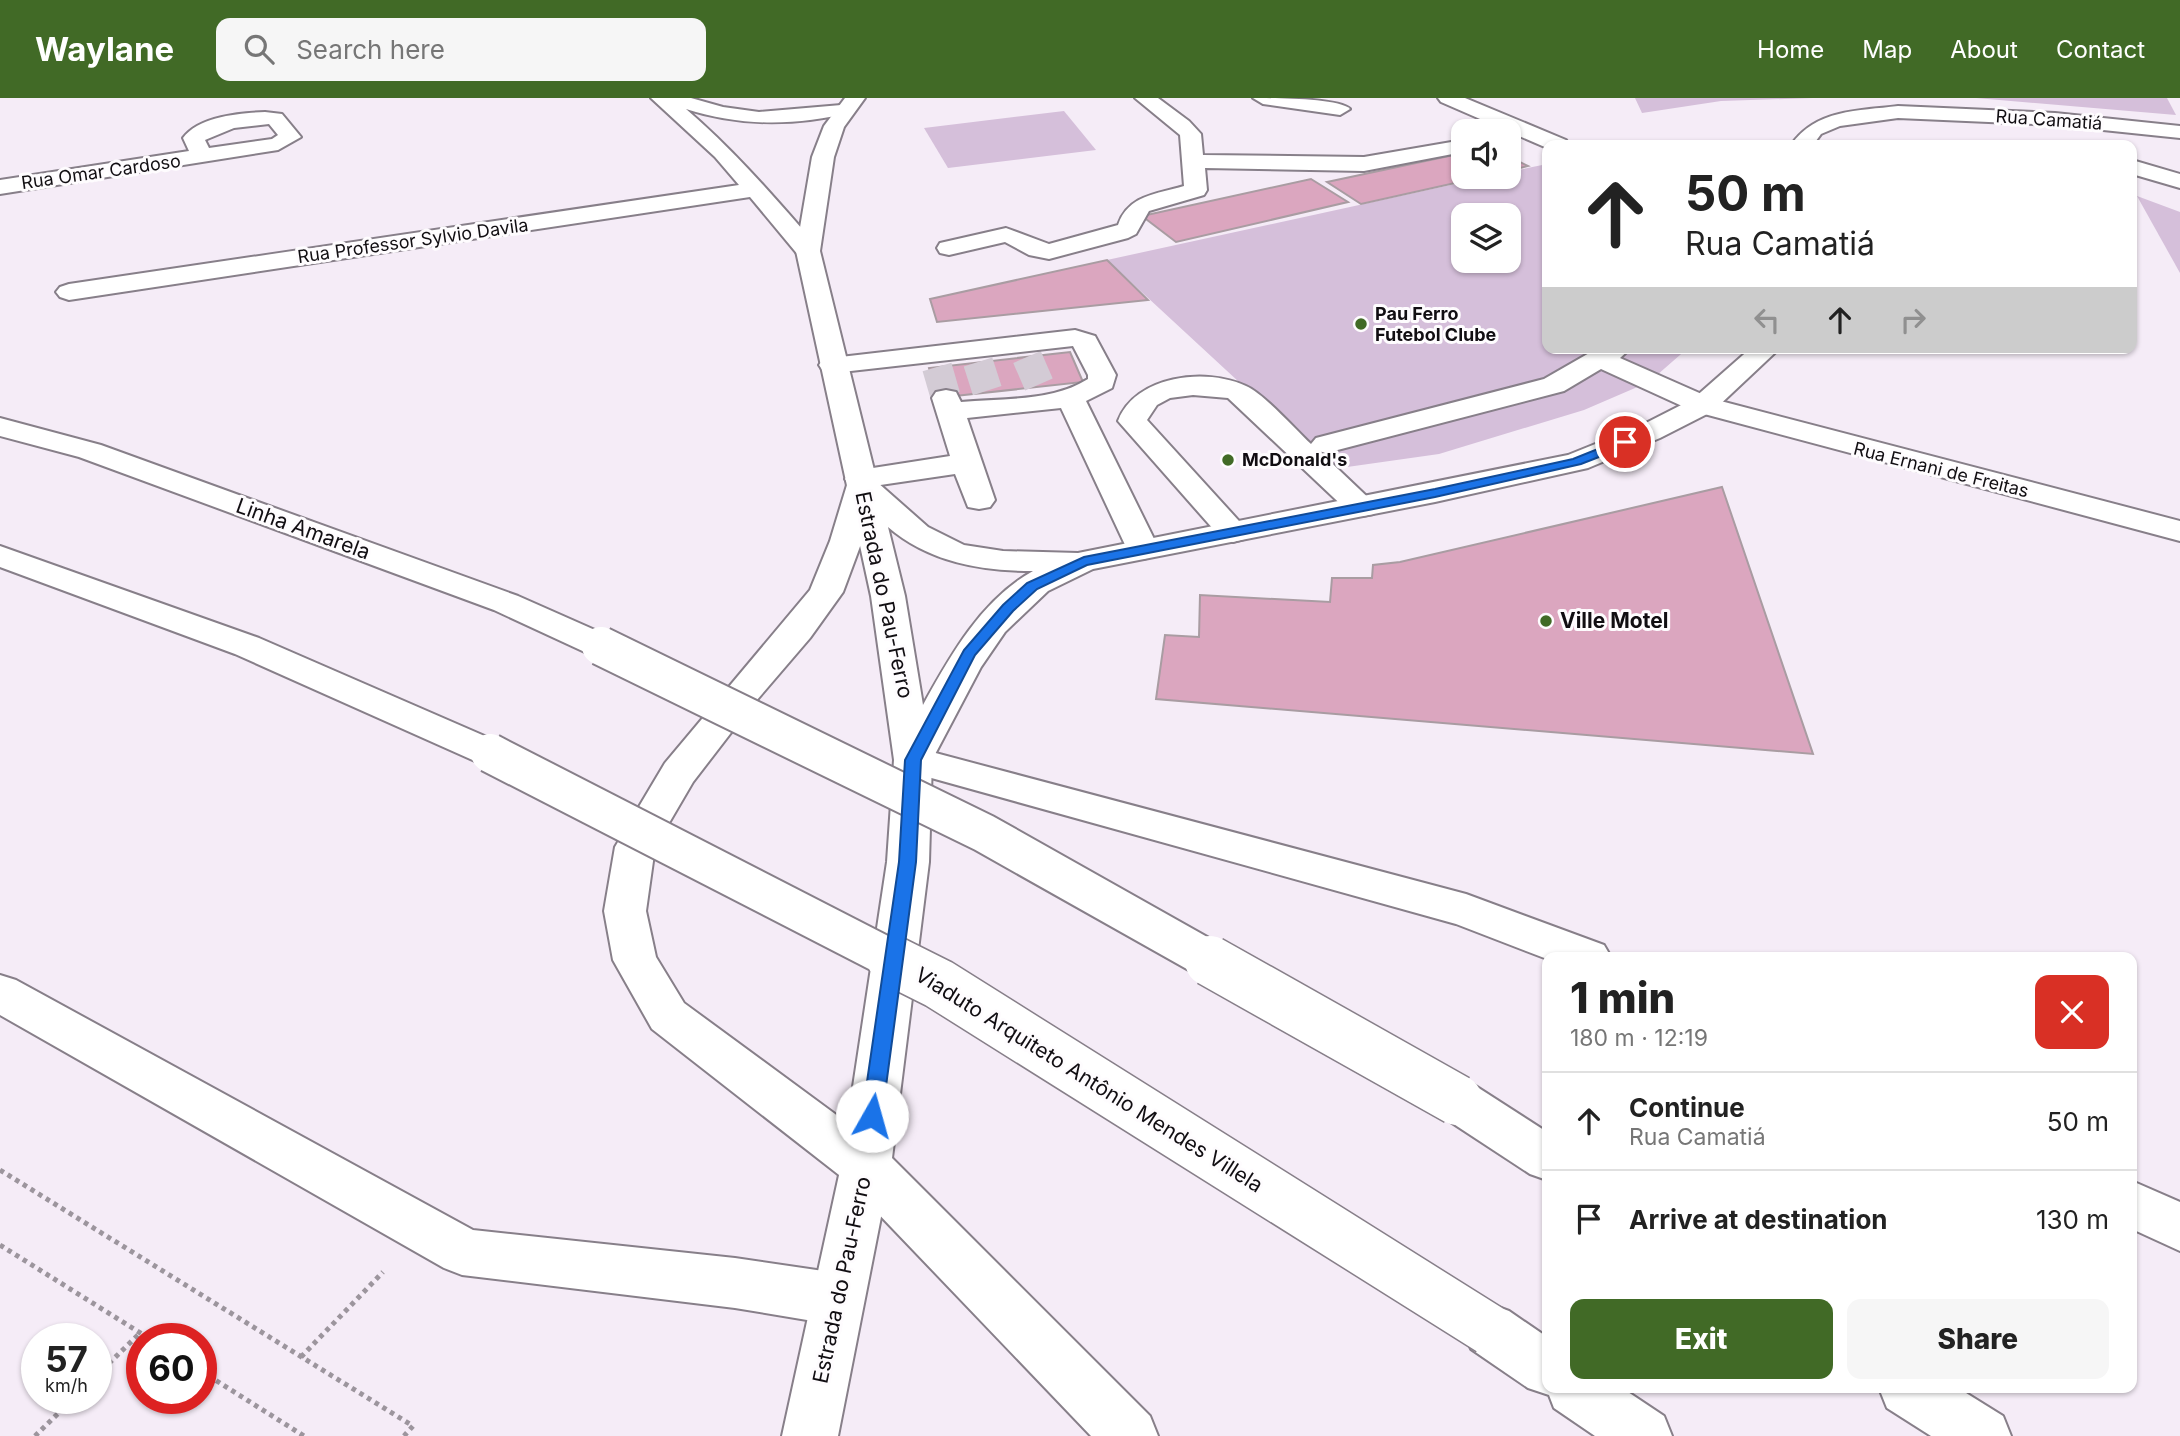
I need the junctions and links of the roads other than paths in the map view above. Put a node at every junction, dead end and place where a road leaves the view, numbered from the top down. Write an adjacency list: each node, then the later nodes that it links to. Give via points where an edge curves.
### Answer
1 (661, 98): 19 (main road)
2 (671, 98): 6 (main road, via 753,120 794,117)
3 (1263, 98): 7 (main road)
4 (1448, 98): 11 (main road)
5 (1151, 99): 15 (main road, via 1190,134)
6 (850, 103): 21 (main road, Estrada do Pau-Ferro, via 834,126 822,157)
7 (1339, 109)
8 (1941, 113): 9 (main road, Rua Camatiá); 10 (main road); 12 (main road, Rua Camatiá, via 1898,112 1835,120 1814,130)
9 (2180, 132)
10 (2029, 138)
11 (1546, 140)
12 (1806, 140)
13 (1451, 148): 15 (main road, via 1364,164)
14 (202, 157): 18 (main road, Rua Omar Cardoso)
15 (1194, 161): 20 (main road, via 1196,190 1141,206 1128,229 1120,233 1052,251 1006,235)
16 (2137, 168): 17 (main road)
17 (2180, 181)
18 (0, 187)
19 (758, 190): 21 (main road); 22 (main road, Rua Professor Sylvio Davila)
20 (948, 247)
21 (808, 251): 25 (main road, Estrada do Pau-Ferro)
22 (69, 292)
23 (1609, 354): 27 (main road, Rua Ernani de Freitas); 29 (main road, via 1554,385)
24 (1761, 354): 27 (main road)
25 (833, 365): 26 (main road, via 975,356 1075,338 1086,342 1102,382); 31 (main road, Estrada do Pau-Ferro)
26 (1051, 395): 30 (main road, via 948,404); 36 (main road)
27 (1703, 405): 33 (main road, via 1577,461); 34 (main road, Rua Ernani de Freitas)
28 (0, 427): 42 (main road, Linha Amarela, bridge, via 103,455 506,603 601,646 984,833 1457,1101)
29 (1326, 444)
30 (966, 463): 31 (main road); 32 (main road)
31 (861, 482): 38 (main road, via 936,545 978,558 1012,562); 39 (main road, Estrada do Pau-Ferro, via 888,596); 43 (main road, via 846,541 826,592 679,772 635,847 625,911 635,960 668,1016)
32 (979, 500)
33 (1362, 507): 35 (main road); 35 (main road, via 1238,392 1188,387 1144,398 1133,410 1132,421)
34 (2180, 531)
35 (1233, 532): 36 (main road)
36 (1143, 549): 38 (main road)
37 (0, 556): 47 (main road, Viaduto Arquiteto Antônio Mendes Villela, bridge, via 247,646 380,702 490,753 939,984)
38 (1084, 561): 39 (main road, via 1032,586 969,653)
39 (913, 760): 40 (main road, via 1466,910); 43 (main road, Estrada do Pau-Ferro, via 908,862)
40 (1576, 952)
41 (0, 993): 46 (main road, via 476,1255 735,1283)
42 (1542, 1155)
43 (866, 1166): 46 (main road, Estrada do Pau-Ferro); 51 (main road)
44 (2137, 1206): 45 (main road)
45 (2180, 1227)
46 (837, 1299): 50 (main road, Estrada do Pau-Ferro)
47 (1542, 1366)
48 (1581, 1393): 52 (main road)
49 (1915, 1393): 53 (main road)
50 (810, 1436)
51 (1130, 1436)
52 (1644, 1436)
53 (1983, 1436)

